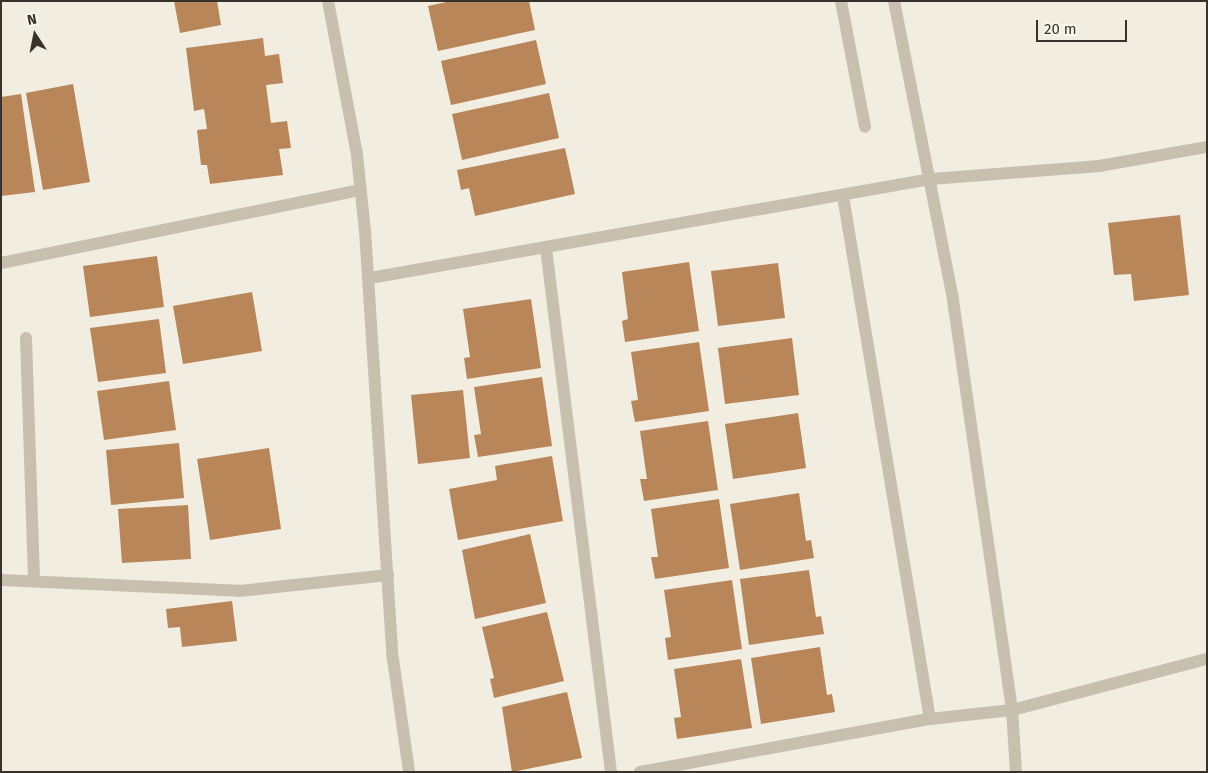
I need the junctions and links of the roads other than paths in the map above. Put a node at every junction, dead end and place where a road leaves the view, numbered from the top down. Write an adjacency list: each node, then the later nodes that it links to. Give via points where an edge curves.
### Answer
1 (328, 1): 7 (street)
2 (842, 1): 4 (street)
3 (894, 1): 6 (street)
4 (865, 127)
5 (1207, 147): 6 (street, via 1099,166)
6 (930, 179): 8 (street); 17 (street, via 953,300)
7 (361, 190): 10 (street); 11 (street)
8 (843, 196): 9 (street); 18 (street)
9 (546, 248): 11 (street); 20 (street)
10 (1, 263)
11 (370, 278): 13 (street)
12 (26, 338): 15 (street)
13 (388, 575): 15 (street, via 239,591); 19 (street)
14 (1, 580): 15 (street)
15 (34, 580)
16 (1207, 659): 17 (street)
17 (1012, 710): 18 (street); 22 (street)
18 (930, 719): 21 (street)
19 (409, 772)
20 (611, 772)
21 (640, 772)
22 (1016, 772)

